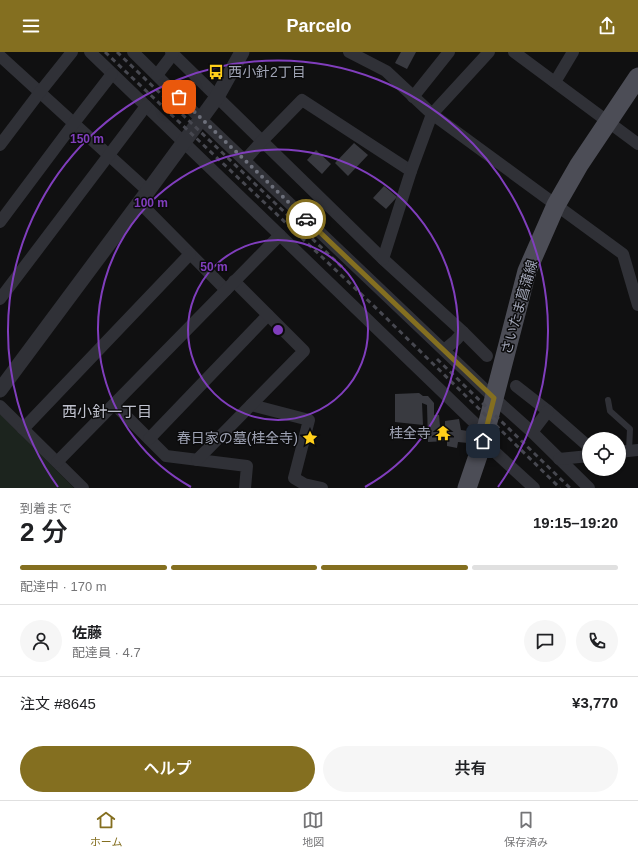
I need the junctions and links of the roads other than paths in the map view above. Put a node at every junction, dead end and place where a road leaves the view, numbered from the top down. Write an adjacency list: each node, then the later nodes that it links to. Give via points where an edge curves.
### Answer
1 (72, 52): 16 (street)
2 (90, 52): 12 (street)
3 (134, 52): 13 (street)
4 (242, 52): 17 (street)
5 (349, 52): 18 (street, via 386,71)
6 (449, 52): 18 (street)
7 (489, 52): 20 (street)
8 (514, 52): 15 (street)
9 (573, 52): 15 (street)
10 (172, 53): 13 (street); 17 (street)
11 (0, 56): 16 (street)
12 (112, 74): 19 (street); 23 (street)
13 (157, 75): 21 (street)
14 (638, 77): 22 (main road, さいたま菖蒲線)
15 (555, 82): 22 (street)
16 (40, 92): 23 (street); 27 (street)
17 (217, 97): 21 (street); 24 (street)
18 (413, 97): 20 (street)
19 (146, 106): 25 (street); 28 (street)
20 (432, 114): 30 (street); 32 (street)
21 (201, 119): 25 (street); 29 (street)
22 (607, 122): 26 (street); 32 (main road, さいたま菖蒲線)
23 (74, 123): 28 (street); 33 (street)
24 (262, 141): 29 (street); 30 (street, via 302,100); 36 (street)
25 (184, 143): 31 (street); 34 (street)
26 (638, 144)
27 (0, 145)
28 (109, 155): 31 (street); 39 (street)
29 (245, 160): 43 (street)
30 (411, 171): 36 (street)
31 (144, 197): 35 (street); 46 (street)
32 (556, 205): 40 (street, via 623,254); 47 (main road, さいたま菖蒲線, via 527,271)
33 (0, 222)
34 (280, 235): 37 (street); 55 (street)
35 (190, 254): 38 (street); 53 (street)
36 (383, 259): 42 (street)
37 (234, 281): 38 (street); 41 (street)
38 (226, 290): 49 (street)
39 (0, 299)
40 (638, 305)
41 (268, 315): 50 (street, via 304,351); 56 (street)
42 (463, 332): 43 (street); 44 (street)
43 (444, 350): 47 (street)
44 (487, 356)
45 (516, 386): 52 (street)
46 (0, 390)
47 (494, 398): 54 (street); 55 (main road, さいたま菖蒲線)
48 (608, 400): 58 (lane, via 610,411 630,429)
49 (114, 404): 56 (street); 62 (street)
50 (251, 405): 61 (street); 65 (street, via 309,420 294,478 304,484)
51 (0, 406): 53 (street)
52 (548, 411): 54 (street); 57 (street)
53 (23, 429): 62 (street)
54 (532, 432): 60 (street)
55 (484, 437): 66 (main road, さいたま菖蒲線); 67 (street)
56 (149, 439): 61 (street, via 166,456)
57 (582, 441)
58 (629, 451)
59 (582, 457): 60 (street)
60 (559, 459): 68 (street)
61 (197, 460): 64 (street, via 247,466)
62 (57, 462): 63 (street)
63 (83, 488)
64 (245, 488)
65 (322, 488)
66 (467, 488)
67 (534, 488)
68 (589, 488)

